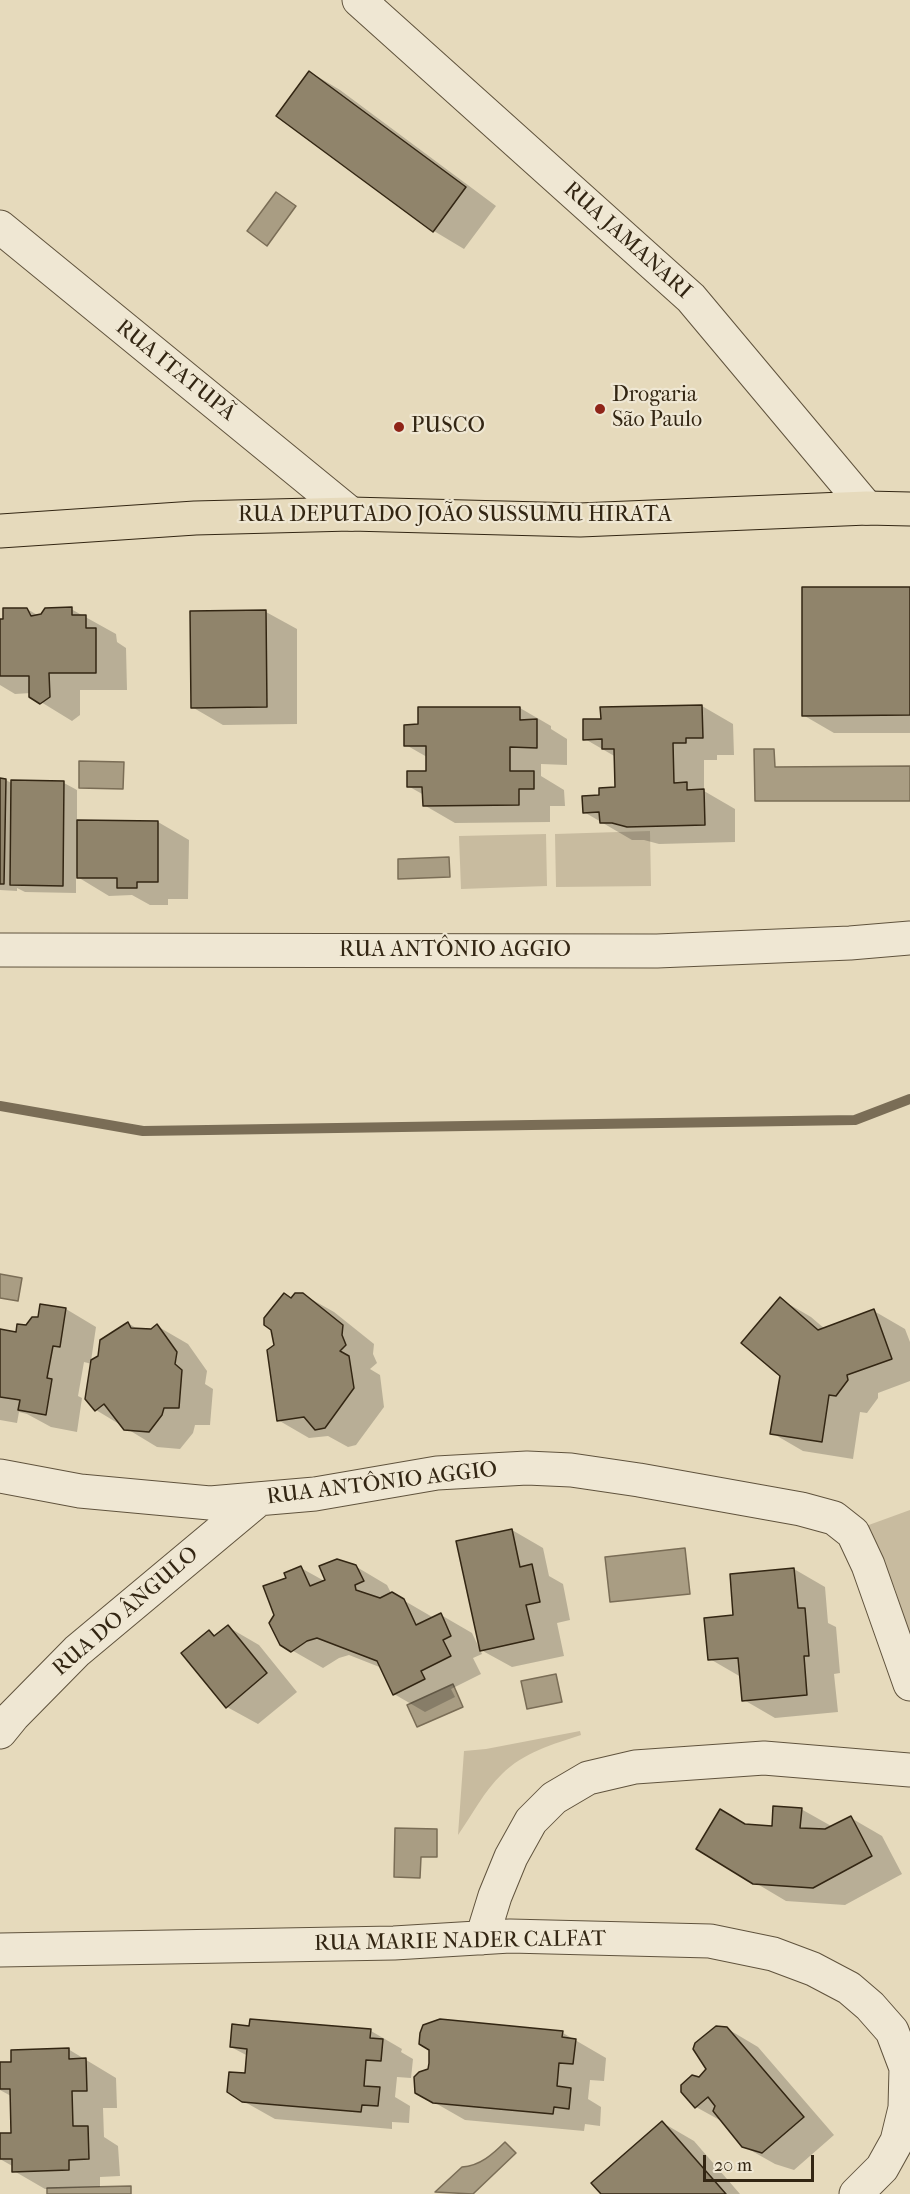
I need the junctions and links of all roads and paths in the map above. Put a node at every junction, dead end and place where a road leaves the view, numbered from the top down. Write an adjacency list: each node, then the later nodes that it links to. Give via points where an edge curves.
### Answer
1 (359, 0): 3 (street, RUA JAMANARI, via 691,298)
2 (0, 227): 5 (street, RUA ITATUPÃ)
3 (867, 508): 4 (main road, RUA DEPUTADO JOÃO SUSSUMU HIRATA); 5 (main road, RUA DEPUTADO JOÃO SUSSUMU HIRATA, via 580,520)
4 (910, 509)
5 (351, 514): 6 (main road, RUA DEPUTADO JOÃO SUSSUMU HIRATA, via 195,518)
6 (0, 531)
7 (910, 938): 8 (street, RUA ANTÔNIO AGGIO, via 657,951)
8 (0, 950)
9 (0, 1476): 10 (street, RUA ANTÔNIO AGGIO, via 80,1491 210,1503)
10 (260, 1499): 11 (street, RUA ANTÔNIO AGGIO, via 315,1494 437,1473 527,1468 639,1480 834,1518 853,1533 868,1565); 12 (street, RUA DO ÂNGULO, via 77,1651)
11 (910, 1684)
12 (0, 1732)
13 (910, 1770): 14 (street, via 764,1758 636,1767 588,1778 554,1798 531,1821 511,1857)
14 (482, 1938): 15 (street, RUA MARIE NADER CALFAT); 16 (street, RUA MARIE NADER CALFAT, via 710,1941 773,1954 849,1988 892,2031 906,2068 905,2108 897,2141 882,2168)
15 (0, 1950)
16 (856, 2194)

